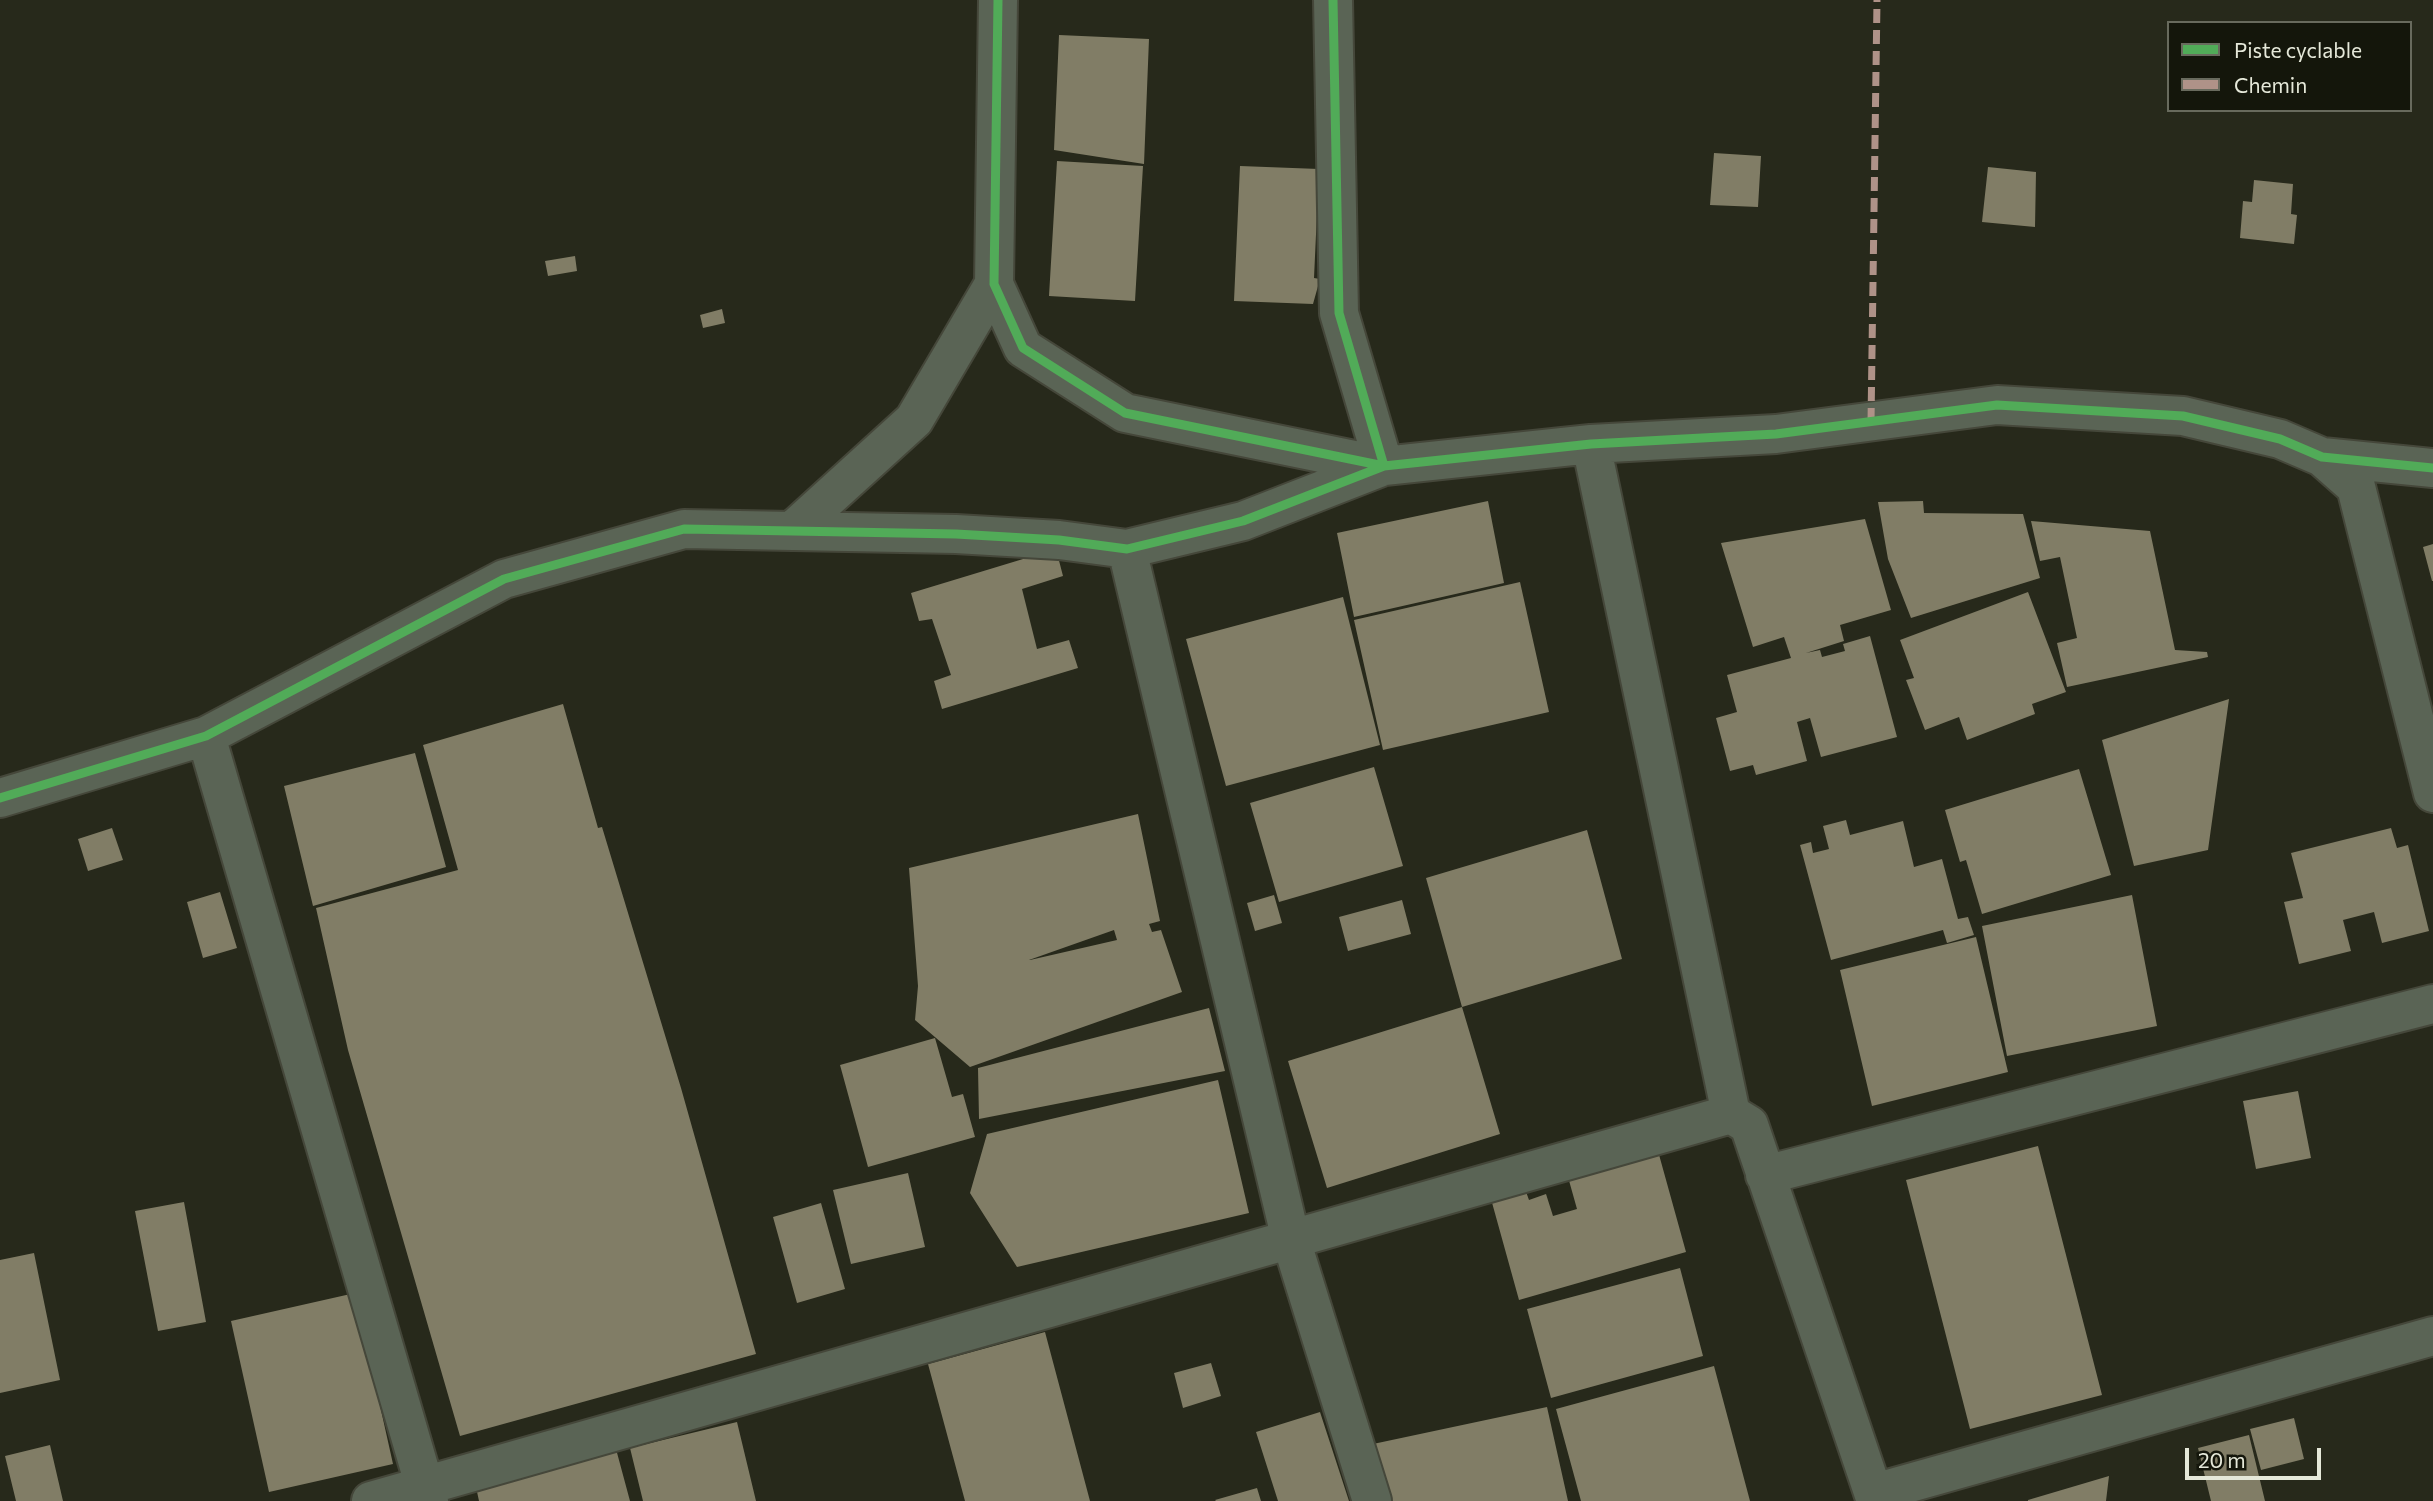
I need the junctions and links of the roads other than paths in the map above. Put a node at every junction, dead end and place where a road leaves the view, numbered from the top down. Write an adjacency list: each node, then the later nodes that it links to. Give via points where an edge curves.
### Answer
1 (999, 0): 3 (street)
2 (1333, 0): 6 (street, via 1339,313)
3 (994, 284): 6 (street, via 1023,348 1125,413); 8 (street, via 914,420)
4 (1591, 444): 5 (street, via 1776,434 1997,405 2183,416 2280,439); 6 (street); 14 (street)
5 (2322, 457): 7 (street); 11 (street, via 2356,487)
6 (1384, 466): 9 (street, via 1243,521)
7 (2433, 468)
8 (792, 531): 9 (street, via 956,534); 10 (street, via 684,529 503,579)
9 (1127, 549): 16 (street)
10 (206, 736): 12 (street); 18 (street)
11 (2433, 793)
12 (0, 798)
13 (2433, 1004): 15 (street)
14 (1731, 1114): 15 (street, via 1749,1125); 16 (street)
15 (1765, 1175): 19 (street)
16 (1291, 1240): 18 (street); 21 (street)
17 (2433, 1336): 19 (street)
18 (427, 1493): 20 (street)
19 (1875, 1497)
20 (371, 1501)
21 (1372, 1501)

